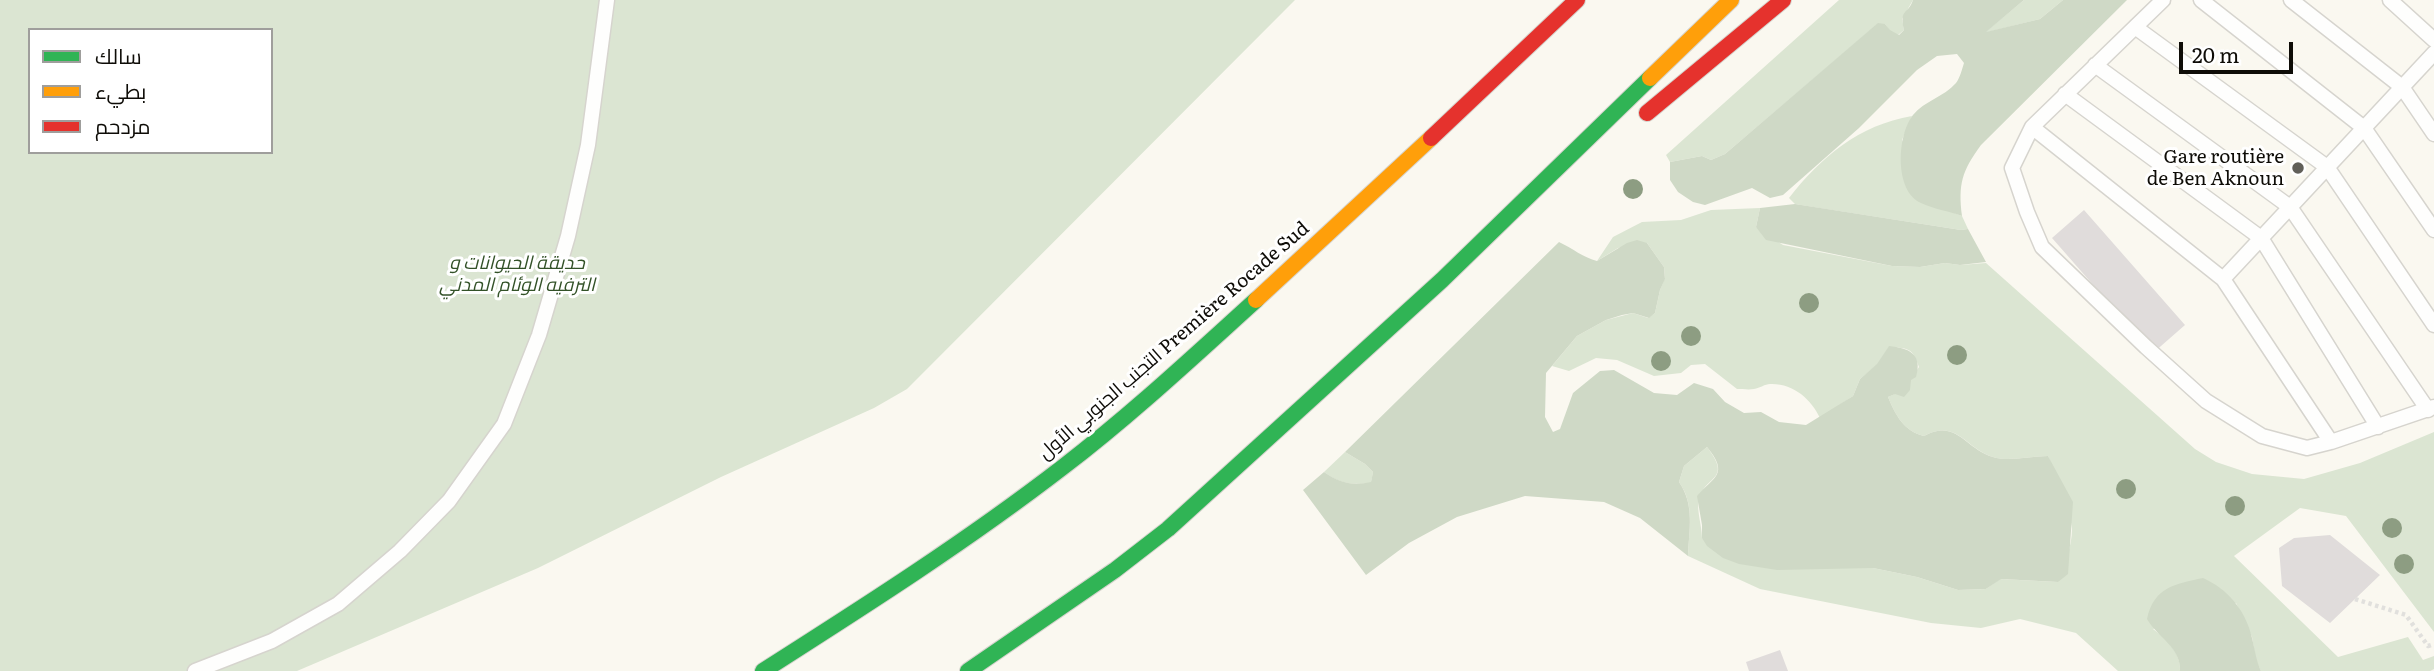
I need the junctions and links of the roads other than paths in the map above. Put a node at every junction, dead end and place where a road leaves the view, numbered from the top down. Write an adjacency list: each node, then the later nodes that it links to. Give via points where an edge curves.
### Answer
1 (607, 0): 30 (lane, via 588,145 568,236 539,335 504,424 449,501 338,604 272,641)
2 (1577, 0): 31 (highway, التجنب الجنوبي الأول Première Rocade Sud, via 1193,357 1068,463 884,594)
3 (1731, 0): 25 (highway)
4 (1783, 0): 15 (highway)
5 (2163, 0): 9 (lane)
6 (2201, 0): 17 (lane)
7 (2291, 0): 13 (lane)
8 (2390, 0): 10 (lane)
9 (2135, 27): 12 (lane); 20 (lane)
10 (2434, 40)
11 (2434, 53): 13 (lane)
12 (2095, 65): 14 (lane); 21 (lane)
13 (2402, 87): 17 (lane); 18 (lane)
14 (2065, 94): 16 (lane); 23 (lane)
15 (1632, 125)
16 (2032, 127): 24 (lane); 29 (lane, via 2012,168 2042,247 2206,401 2262,436 2307,448)
17 (2364, 128): 20 (lane); 22 (lane)
18 (2434, 134)
19 (1590, 159): 25 (highway)
20 (2328, 167): 21 (lane); 26 (lane)
21 (2290, 207): 23 (lane); 27 (lane)
22 (2434, 230)
23 (2261, 238): 24 (lane); 28 (lane)
24 (2223, 279): 29 (lane)
25 (1442, 280): 32 (highway, via 1168,529)
26 (2434, 326)
27 (2431, 409): 28 (lane)
28 (2378, 427): 29 (lane)
29 (2331, 442)
30 (195, 671)
31 (764, 671)
32 (968, 671)

